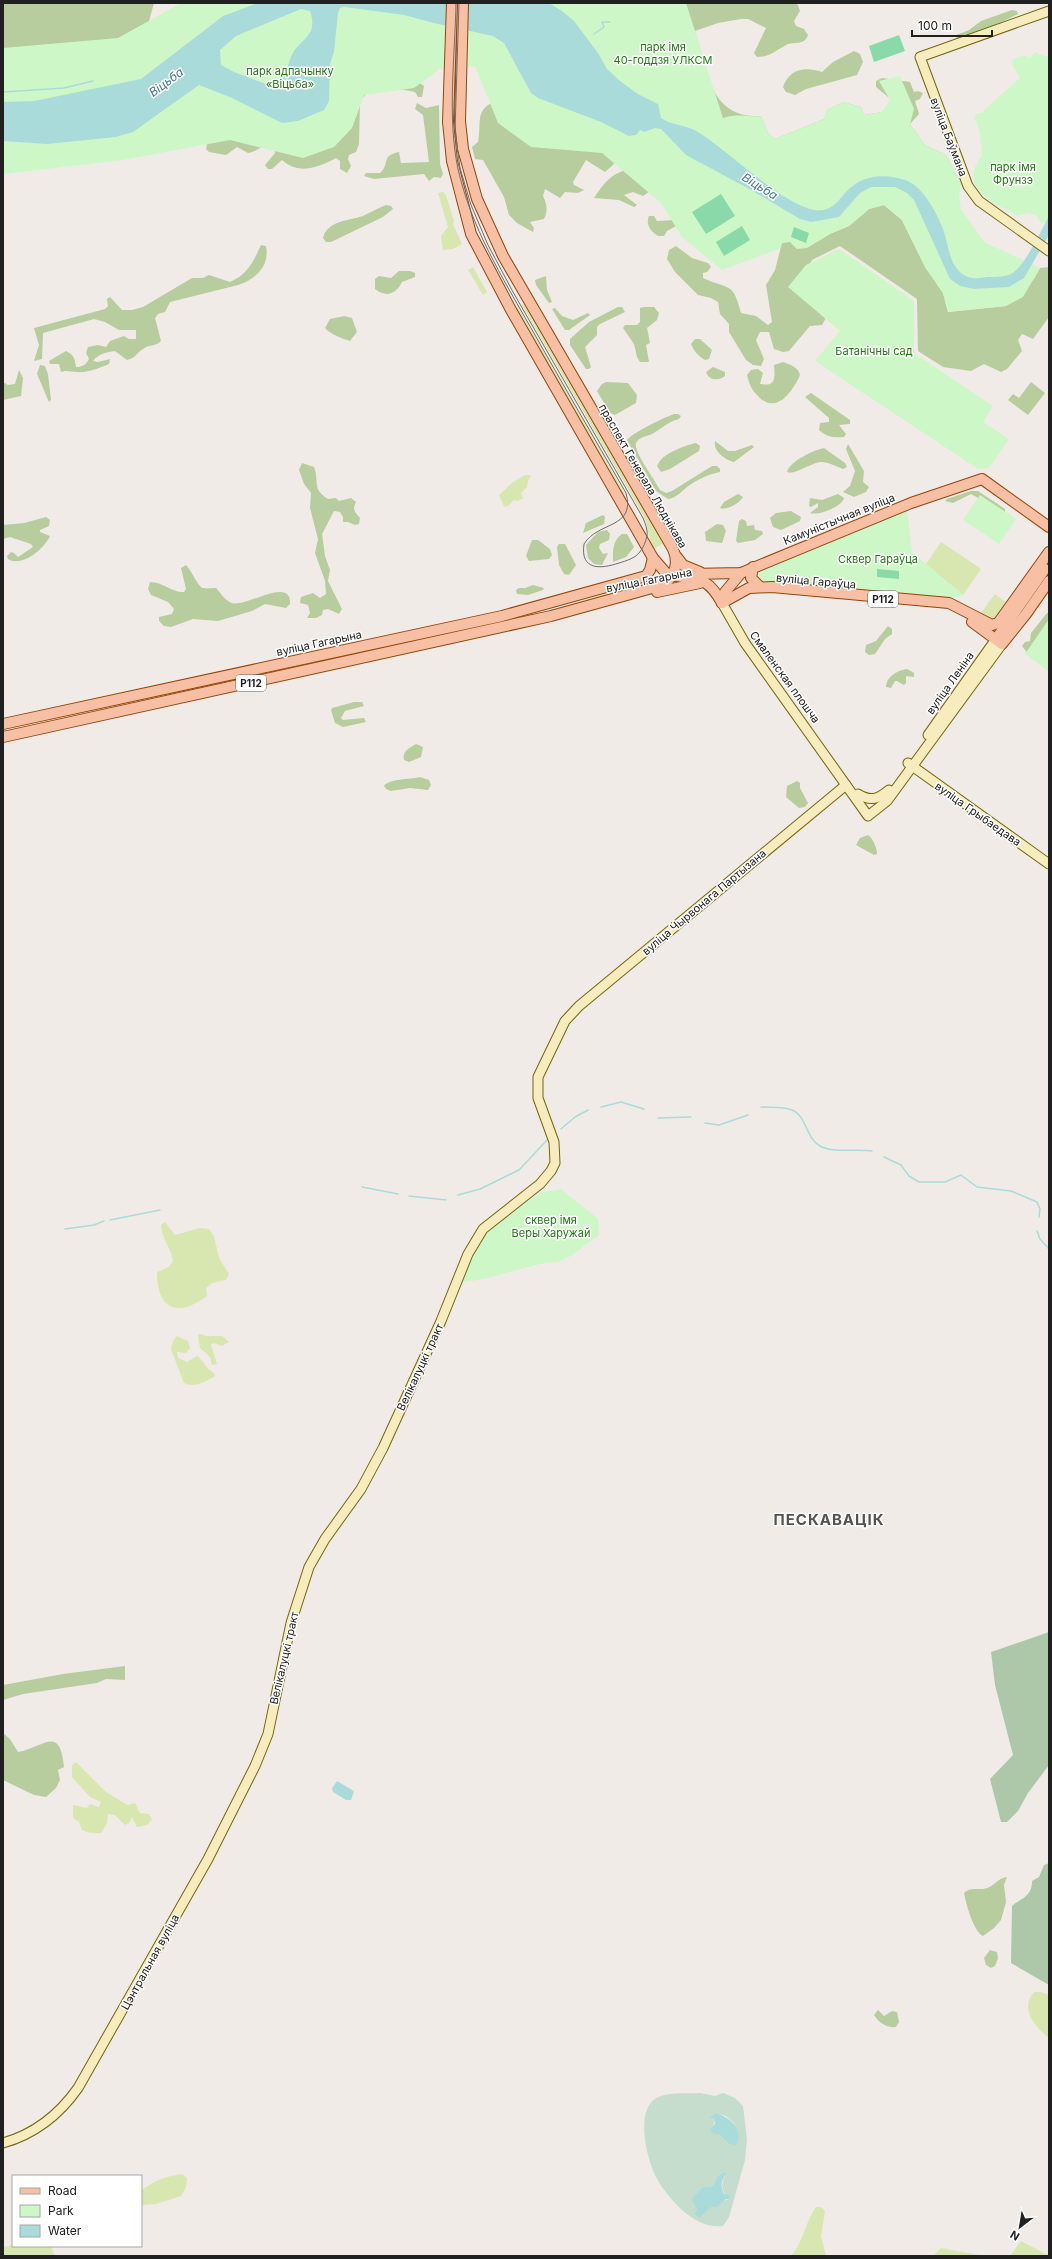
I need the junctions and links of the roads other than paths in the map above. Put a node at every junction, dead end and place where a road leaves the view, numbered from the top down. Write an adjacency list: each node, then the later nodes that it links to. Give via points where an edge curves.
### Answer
1 (452, 3): 5 (main road, via 448,122 452,161)
2 (463, 3): 4 (main road, праспект Генерала Люднікава, via 460,121 463,149)
3 (1049, 11): 6 (street, вуліца Баўмана, via 920,57 964,180 979,201)
4 (488, 227): 5 (main road); 9 (main road, праспект Генерала Люднікава)
5 (471, 234): 10 (main road, via 514,315)
6 (1049, 251)
7 (1049, 526): 12 (main road, Камуністычная вуліца / Р112, via 982,478 911,503)
8 (1049, 552): 18 (main road, вуліца Гараўца, via 1001,619 989,625 949,603)
9 (676, 556): 14 (main road, праспект Генерала Люднікава, via 676,565); 16 (main road, via 683,565)
10 (653, 558): 14 (main road); 15 (main road, вуліца Гагарына, via 648,574)
11 (1049, 563): 23 (main road, вуліца Леніна)
12 (753, 567): 13 (main road, Камуністычная вуліца / Р112); 18 (main road, via 751,578)
13 (741, 573): 16 (main road, Камуністычная вуліца / Р112); 20 (main road, via 725,592)
14 (671, 575): 15 (main road, вуліца Гагарына / Р112); 16 (main road, вуліца Гагарына / Р112); 19 (main road, вуліца Гагарына, via 663,585)
15 (638, 578): 21 (main road, вуліца Гагарына / Р112)
16 (706, 578): 19 (main road, вуліца Гагарына / Р112); 20 (main road, Смаленская плошча)
17 (1049, 581): 23 (main road, вуліца Леніна, via 1026,614)
18 (760, 587): 20 (main road, вуліца Гараўца / Р112, via 741,591); 23 (main road, вуліца Гараўца / Р112, via 947,606)
19 (596, 602): 22 (main road, вуліца Гагарына / Р112)
20 (722, 603): 31 (street, Смаленская плошча, via 745,643)
21 (548, 604): 22 (main road); 24 (main road, вуліца Гагарына / Р112, via 494,618)
22 (551, 616): 25 (main road, вуліца Гагарына / Р112)
23 (999, 641): 30 (street, вуліца Леніна)
24 (272, 665): 25 (main road); 26 (main road, вуліца Гагарына / Р112)
25 (274, 677): 27 (main road, вуліца Гагарына / Р112)
26 (67, 711): 27 (main road); 28 (main road, вуліца Гагарына / Р112)
27 (69, 722): 29 (main road, вуліца Гагарына / Р112)
28 (3, 724)
29 (3, 737)
30 (910, 765): 32 (street, вуліца Леніна); 34 (street, вуліца Леніна, via 887,801); 35 (street, вуліца Грыбаедава)
31 (846, 785): 33 (street); 34 (street, Смаленская плошча); 36 (street, вуліца Чырвонага Партызана, via 579,1006)
32 (889, 790): 33 (street, via 869,800); 34 (street, вуліца Леніна)
33 (858, 794): 34 (street)
34 (870, 812)
35 (1049, 864)
36 (565, 1021): 37 (street, Велікалуцкі тракт, via 540,1069 537,1083 542,1112 554,1142 553,1167 546,1179 493,1220 475,1241 383,1448 361,1489 312,1560 291,1623 268,1734)
37 (262, 1750): 38 (street, Цэнтральная вуліца, via 208,1859 78,2088 57,2115 32,2132)
38 (3, 2143)

